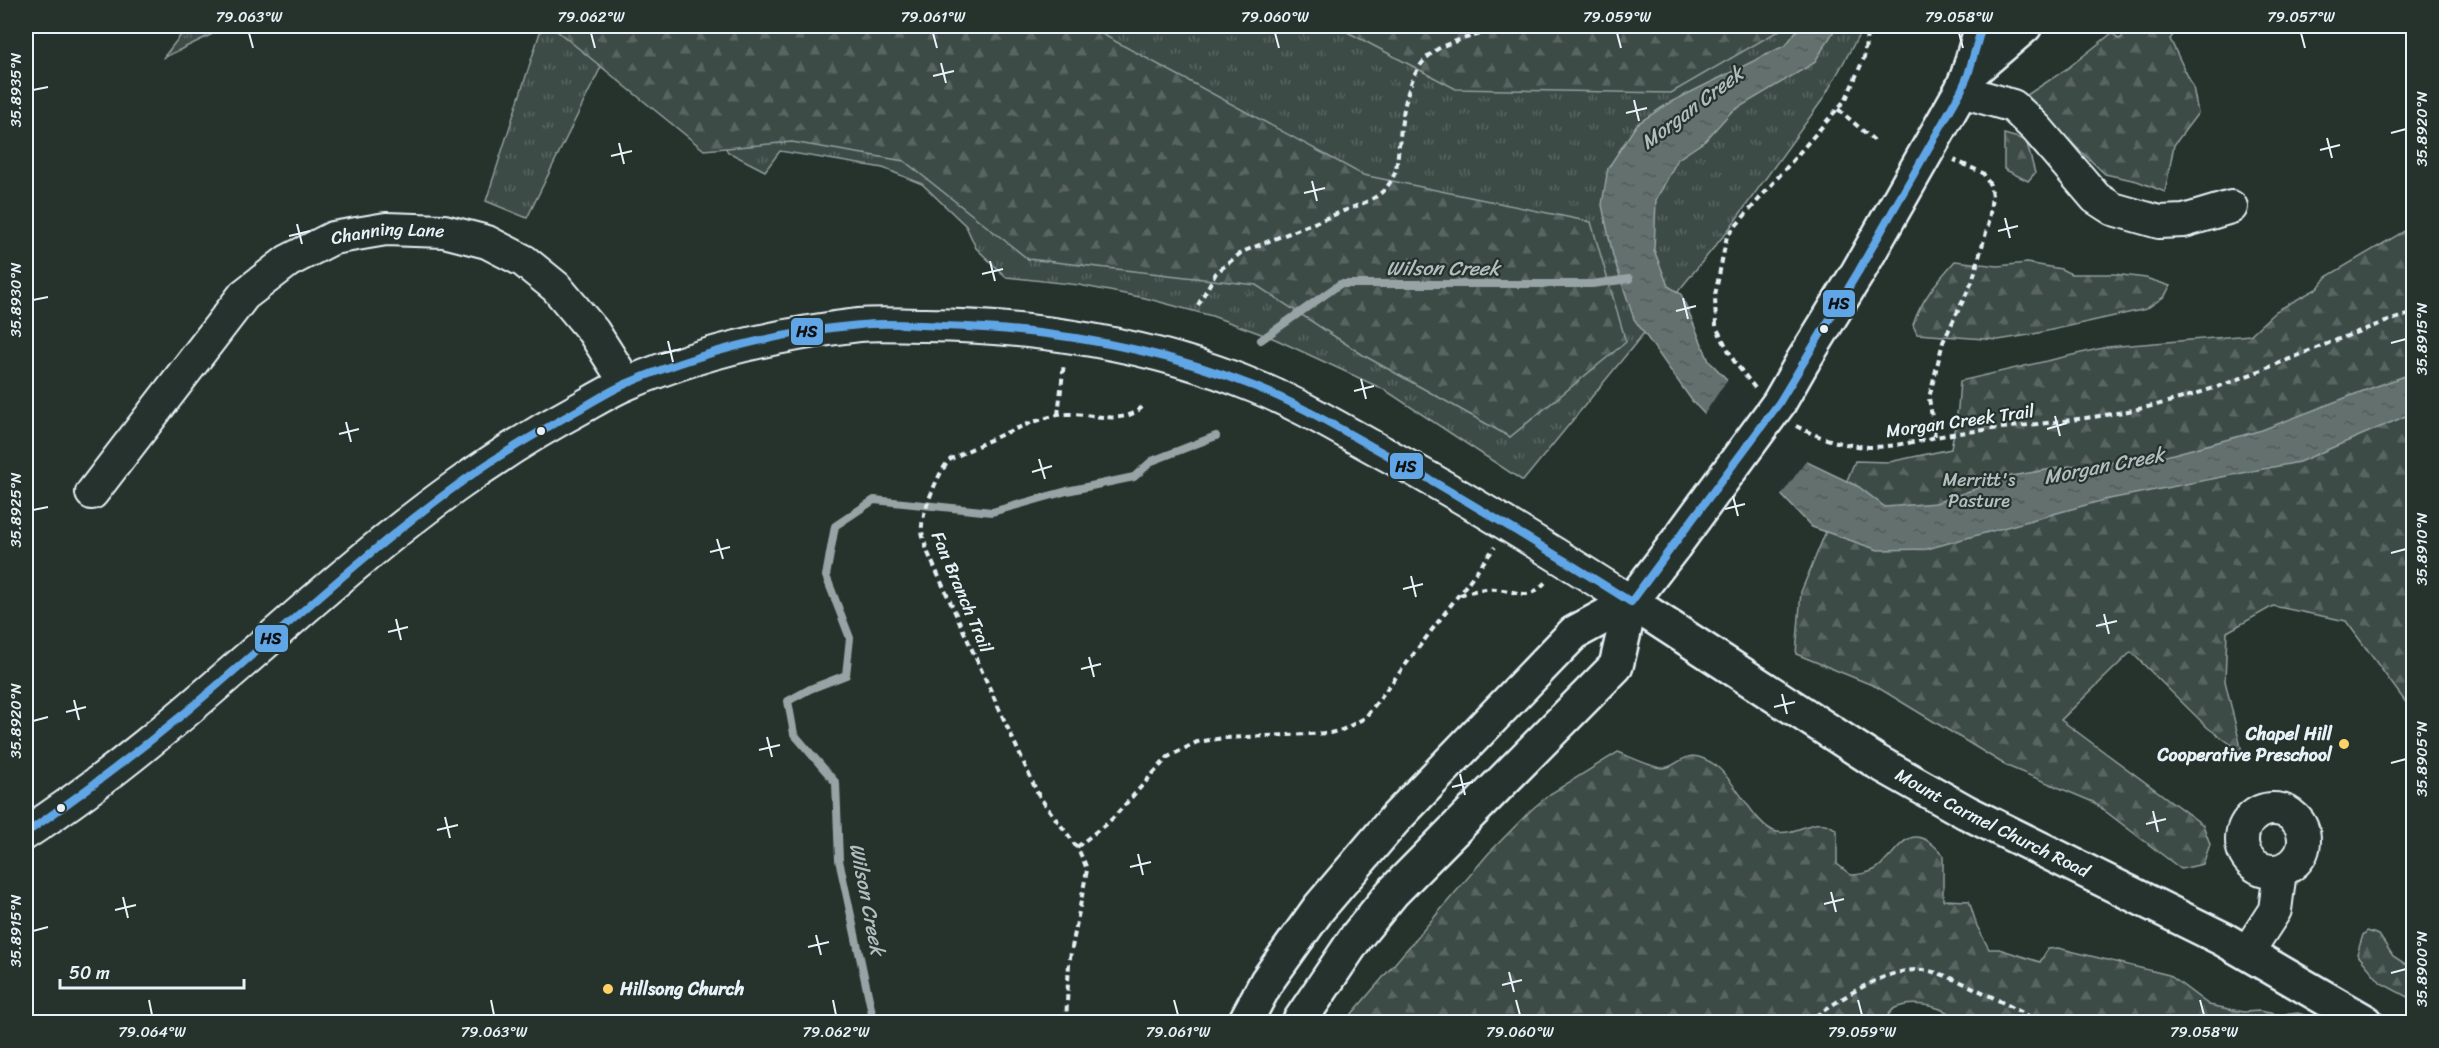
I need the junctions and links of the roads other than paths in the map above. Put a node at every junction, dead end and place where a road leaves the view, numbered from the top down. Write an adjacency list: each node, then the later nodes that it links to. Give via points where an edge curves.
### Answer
1 (1982, 26): 3 (main road)
2 (2025, 26): 3 (main road)
3 (1965, 83): 4 (street, via 2013,106 2096,198 2113,209 2159,222 2184,221); 7 (main road, bridge, via 1779,403)
4 (2231, 207)
5 (626, 383): 6 (street, Channing Lane, via 593,331 556,288 524,261 487,242 444,231 386,229 333,238 288,261 244,296); 7 (street, via 722,350 863,325 971,325 1086,340 1187,362 1272,394 1432,479); 8 (street, via 543,428 449,491 339,580 207,696 107,776)
6 (92, 493)
7 (1631, 602): 10 (main road, Mount Carmel Church Road, via 1877,762 1966,812); 11 (main road, via 1574,633 1394,820 1319,908 1267,981); 12 (main road, via 1616,666 1392,893 1357,936)
8 (26, 833)
9 (2280, 870): 10 (street, via 2275,910)
10 (2247, 953): 13 (main road, Mount Carmel Church Road)
11 (1245, 1023)
12 (1299, 1023)
13 (2366, 1023)

